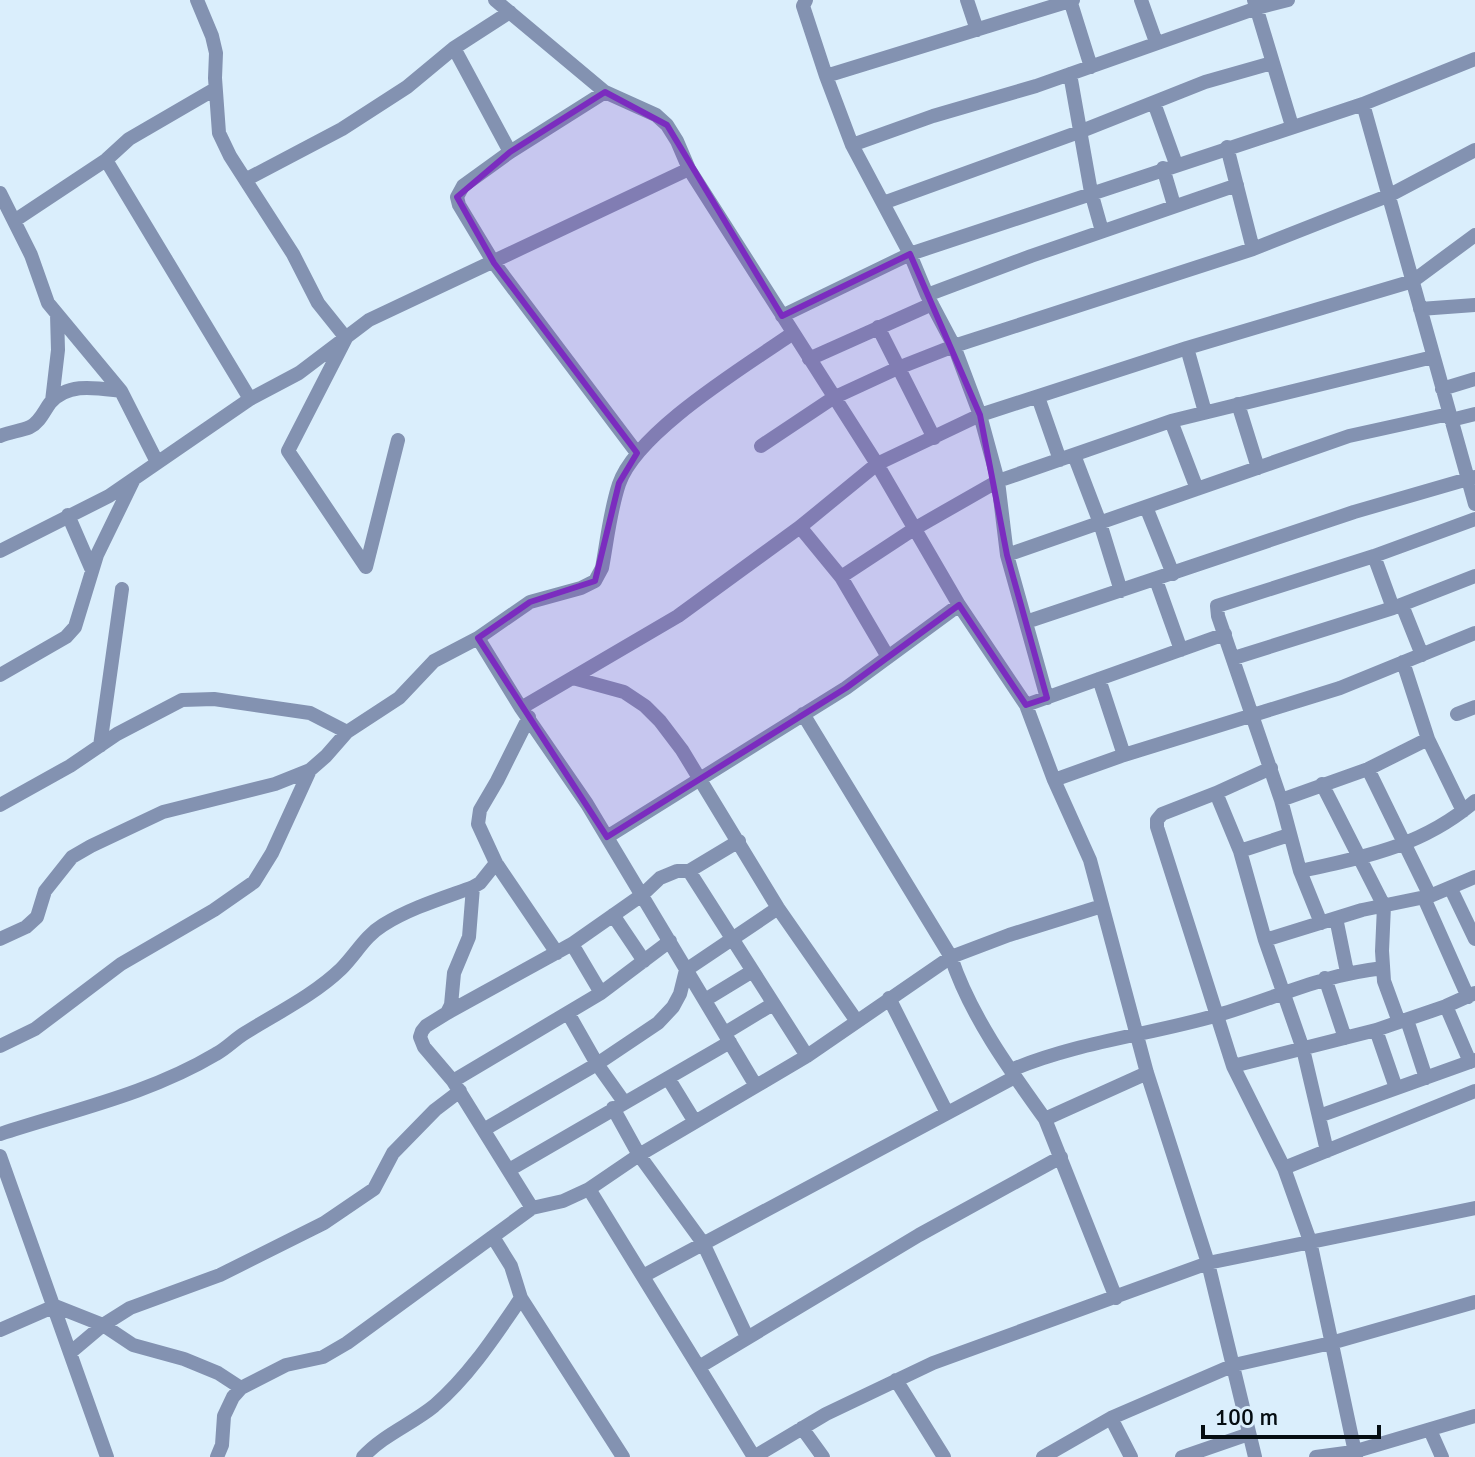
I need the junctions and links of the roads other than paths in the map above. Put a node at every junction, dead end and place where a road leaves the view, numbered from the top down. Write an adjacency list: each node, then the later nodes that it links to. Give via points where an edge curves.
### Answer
1 (197, 0): 18 (street, via 216,53)
2 (495, 0): 9 (street)
3 (806, 0): 17 (street, via 803,6)
4 (967, 0): 10 (street)
5 (1071, 0): 10 (street); 15 (street)
6 (1141, 0): 11 (street)
7 (1288, 0): 8 (street)
8 (1256, 4): 11 (street); 14 (street)
9 (510, 12): 12 (street); 19 (street)
10 (977, 30): 17 (street)
11 (1156, 42): 15 (street)
12 (454, 48): 27 (street); 31 (street, via 407,87 342,129)
13 (1475, 59): 21 (street)
14 (1272, 63): 20 (street, via 1221,76); 22 (street)
15 (1091, 67): 16 (street)
16 (1070, 74): 23 (street); 24 (street)
17 (826, 76): 24 (street)
18 (215, 89): 28 (street, via 129,139); 31 (street, via 219,133)
19 (605, 92): 27 (street); 30 (street, via 667,125)
20 (1154, 103): 23 (street); 29 (street)
21 (1363, 104): 22 (street); 35 (street)
22 (1292, 126): 25 (street)
23 (1079, 132): 33 (street); 36 (street)
24 (852, 145): 36 (street)
25 (1227, 147): 29 (street); 32 (street)
26 (1475, 150): 35 (street)
27 (510, 152): 43 (street, via 463,186 457,197)
28 (106, 160): 38 (street); 63 (street)
29 (1170, 166): 33 (street); 37 (street)
30 (689, 169): 43 (street); 49 (street)
31 (247, 179): 52 (street, via 318,303)
32 (1237, 185): 37 (street); 41 (street)
33 (1091, 192): 39 (street); 42 (street)
34 (0, 193): 38 (street)
35 (1390, 195): 41 (street); 44 (street)
36 (883, 203): 42 (street)
37 (1174, 205): 39 (street)
38 (14, 221): 48 (street)
39 (1102, 231): 45 (street)
40 (1475, 235): 44 (street)
41 (1253, 249): 53 (street)
42 (910, 254): 45 (street); 49 (street)
43 (494, 263): 52 (street, via 369,320); 75 (street)
44 (1413, 281): 47 (street); 54 (street)
45 (929, 299): 50 (street); 53 (street)
46 (1475, 305): 47 (street)
47 (1420, 309): 55 (street)
48 (57, 314): 60 (street); 64 (street)
49 (782, 316): 51 (street)
50 (878, 327): 56 (street); 57 (street)
51 (793, 333): 56 (street); 75 (street, via 684,410)
52 (346, 338): 63 (street, via 299,373); 73 (street, via 288,451 366,567)
53 (954, 346): 57 (street); 68 (street)
54 (1187, 348): 61 (street); 66 (street)
55 (1433, 357): 59 (street); 65 (street)
56 (809, 359): 62 (street)
57 (898, 368): 62 (street); 72 (street)
58 (1475, 379): 59 (street)
59 (1442, 389): 69 (street)
60 (121, 391): 64 (street, via 82,388 65,391); 77 (street)
61 (1038, 397): 68 (street); 76 (street)
62 (833, 398): 74 (street); 78 (street)
63 (250, 399): 77 (street)
64 (52, 401): 71 (street, via 30,426)
65 (1238, 404): 66 (street); 79 (street)
66 (1205, 412): 70 (street)
67 (1475, 414): 69 (street)
68 (980, 415): 72 (street); 82 (street)
69 (1450, 417): 79 (street, via 1349,436); 80 (street)
70 (1171, 421): 76 (street); 83 (street)
71 (0, 436)
72 (934, 438): 78 (street)
73 (398, 440)
74 (761, 446)
75 (637, 453): 106 (street, via 619,483 595,581 530,602)
76 (1067, 457): 82 (street); 88 (street)
77 (157, 462): 81 (street)
78 (877, 464): 89 (street); 90 (street)
79 (1258, 468): 83 (street)
80 (1471, 478): 84 (street); 95 (street)
81 (133, 480): 86 (street); 94 (street)
82 (998, 481): 90 (street); 92 (street)
83 (1197, 489): 85 (street)
84 (1475, 504)
85 (1146, 507): 88 (street); 95 (street)
86 (68, 515): 91 (street); 94 (street)
87 (1475, 519): 93 (street)
88 (1100, 523): 92 (street); 100 (street)
89 (800, 527): 97 (street); 113 (street, via 678,616)
90 (914, 529): 97 (street); 101 (street)
91 (0, 551)
92 (1007, 555): 103 (street)
93 (1374, 556): 102 (street); 105 (street, via 1221,603 1217,610)
94 (91, 568): 112 (street, via 75,627)
95 (1173, 574): 98 (street)
96 (1475, 576): 102 (street)
97 (841, 577): 109 (street)
98 (1156, 580): 100 (street); 107 (street)
99 (122, 589): 124 (street)
100 (1121, 591): 103 (street)
101 (959, 605): 109 (street); 116 (street)
102 (1398, 606): 108 (street); 110 (street)
103 (1026, 622): 115 (street)
104 (1475, 633): 108 (street)
105 (1225, 634): 107 (street); 110 (street)
106 (478, 638): 118 (street); 122 (street, via 434,661 399,698)
107 (1181, 650): 114 (street)
108 (1422, 655): 111 (street)
109 (888, 657): 119 (street)
110 (1234, 658): 121 (street)
111 (1403, 662): 121 (street); 123 (street)
112 (0, 675)
113 (573, 678): 118 (street); 129 (street, via 624,692 645,706 682,750)
114 (1099, 679): 115 (street); 125 (street)
115 (1047, 698): 116 (street)
116 (1026, 705): 130 (street)
117 (1475, 707): 120 (street)
118 (525, 713): 137 (street); 142 (street, via 478,816)
119 (803, 714): 129 (street); 163 (street)
120 (1457, 714)
121 (1254, 716): 125 (street); 126 (street)
122 (347, 732): 124 (street, via 310,713 197,699 182,700); 128 (street)
123 (1428, 739): 127 (street); 135 (street)
124 (100, 746): 134 (street)
125 (1124, 755): 130 (street)
126 (1271, 768): 132 (street); 133 (street)
127 (1368, 769): 131 (street); 139 (street)
128 (310, 770): 157 (street, via 163,812 91,846 59,872 45,891 37,917); 186 (street, via 254,882 121,964 35,1029)
129 (698, 780): 137 (street); 138 (street)
130 (1054, 780): 150 (street, via 1090,860)
131 (1322, 784): 133 (street); 141 (street)
132 (1216, 793): 140 (street); 179 (street, via 1162,814 1157,827)
133 (1281, 800): 136 (street)
134 (0, 805)
135 (1469, 806): 139 (street, via 1451,822)
136 (1289, 835): 140 (street); 144 (street)
137 (607, 837): 148 (street)
138 (739, 841): 143 (street); 152 (street)
139 (1406, 844): 141 (street); 149 (street)
140 (1240, 851): 159 (street)
141 (1359, 858): 144 (street); 151 (street)
142 (496, 863): 146 (street); 162 (street)
143 (689, 871): 148 (street, via 669,873); 156 (street)
144 (1300, 871): 155 (street)
145 (1475, 877): 147 (street)
146 (473, 887): 177 (street, via 469,937 454,973); 206 (street, via 381,926 325,981 172,1079)
147 (1451, 889): 149 (street); 158 (street)
148 (642, 895): 153 (street); 160 (street)
149 (1427, 897): 151 (street); 172 (street)
150 (1102, 906): 163 (street); 183 (street)
151 (1384, 906): 154 (street); 165 (street)
152 (778, 908): 156 (street); 180 (street)
153 (613, 915): 161 (street); 164 (street)
154 (1336, 918): 155 (street); 168 (street)
155 (1321, 923): 159 (street)
156 (731, 938): 166 (street); 167 (street)
157 (0, 939)
158 (1475, 939)
159 (1265, 940): 170 (street)
160 (670, 941): 164 (street); 166 (street)
161 (572, 944): 162 (street); 171 (street)
162 (557, 953): 177 (street)
163 (951, 957): 173 (street); 192 (street, via 963,988)
164 (644, 961): 171 (street)
165 (1383, 968): 168 (street); 181 (street)
166 (686, 970): 174 (street); 190 (street, via 680,994 658,1023)
167 (751, 972): 174 (street); 175 (street)
168 (1347, 972): 169 (street)
169 (1325, 978): 170 (street); 185 (street)
170 (1283, 991): 179 (street); 187 (street)
171 (601, 993): 178 (street)
172 (1472, 995): 176 (street)
173 (889, 998): 180 (street); 201 (street)
174 (705, 1000): 184 (street)
175 (773, 1004): 184 (street); 188 (street)
176 (1446, 1006): 181 (street); 189 (street)
177 (447, 1013): 196 (street, via 426,1026 420,1037)
178 (568, 1013): 190 (street); 196 (street)
179 (1218, 1015): 183 (street); 191 (street)
180 (856, 1020): 188 (street)
181 (1403, 1021): 182 (street); 195 (street)
182 (1376, 1030): 185 (street); 198 (street)
183 (1136, 1033): 192 (street, via 1053,1054); 193 (street)
184 (727, 1038): 194 (street); 197 (street)
185 (1345, 1038): 187 (street)
186 (0, 1046)
187 (1303, 1049): 191 (street); 202 (street)
188 (807, 1056): 197 (street)
189 (1472, 1061): 195 (street)
190 (597, 1064): 200 (street); 205 (street)
191 (1233, 1066): 211 (street)
192 (1013, 1073): 201 (street); 203 (street)
193 (1147, 1073): 203 (street); 220 (street)
194 (668, 1078): 200 (street); 204 (street)
195 (1426, 1078): 198 (street)
196 (456, 1086): 205 (street); 226 (street, via 393,1153 374,1189 324,1223 220,1275 130,1308)
197 (756, 1086): 204 (street)
198 (1396, 1088): 202 (street)
199 (1475, 1091): 207 (street)
200 (618, 1105): 208 (street); 212 (street)
201 (946, 1111): 219 (street)
202 (1319, 1116): 207 (street)
203 (1045, 1119): 210 (street)
204 (695, 1122): 208 (street)
205 (485, 1129): 212 (street)
206 (0, 1134)
207 (1327, 1151): 211 (street)
208 (639, 1155): 214 (street); 219 (street)
209 (0, 1156): 213 (street)
210 (1061, 1157): 223 (street); 228 (street)
211 (1284, 1168): 218 (street)
212 (509, 1170): 215 (street)
213 (5, 1187): 225 (street)
214 (589, 1189): 215 (street); 221 (street)
215 (532, 1208): 217 (street)
216 (1475, 1208): 218 (street)
217 (493, 1237): 222 (street, via 511,1266); 234 (street, via 347,1343)
218 (1310, 1241): 220 (street); 229 (street)
219 (703, 1243): 221 (street); 228 (street)
220 (1208, 1263): 223 (street); 231 (street)
221 (643, 1276): 232 (street)
222 (521, 1298): 244 (street, via 495,1337 433,1407); 245 (street)
223 (1116, 1298): 233 (street)
224 (1475, 1302): 229 (street)
225 (55, 1306): 226 (street); 227 (street); 230 (street)
226 (103, 1325): 230 (street); 234 (street, via 133,1345 195,1363)
227 (0, 1330)
228 (747, 1337): 232 (street)
229 (1331, 1343): 231 (street); 240 (street)
230 (71, 1352): 242 (street)
231 (1234, 1365): 236 (street); 239 (street)
232 (699, 1367): 237 (street, via 754,1457)
233 (896, 1380): 237 (street); 247 (street)
234 (241, 1388): 243 (street, via 224,1416)
235 (1475, 1416): 238 (street)
236 (1111, 1418): 241 (street); 248 (street)
237 (802, 1428): 246 (street)
238 (1430, 1430): 240 (street); 252 (street)
239 (1249, 1434): 249 (street); 250 (street)
240 (1354, 1454): 251 (street)
241 (1053, 1455)
242 (107, 1457)
243 (217, 1457)
244 (363, 1457)
245 (623, 1457)
246 (823, 1457)
247 (944, 1457)
248 (1131, 1457)
249 (1182, 1457)
250 (1255, 1457)
251 (1316, 1457)
252 (1442, 1457)

